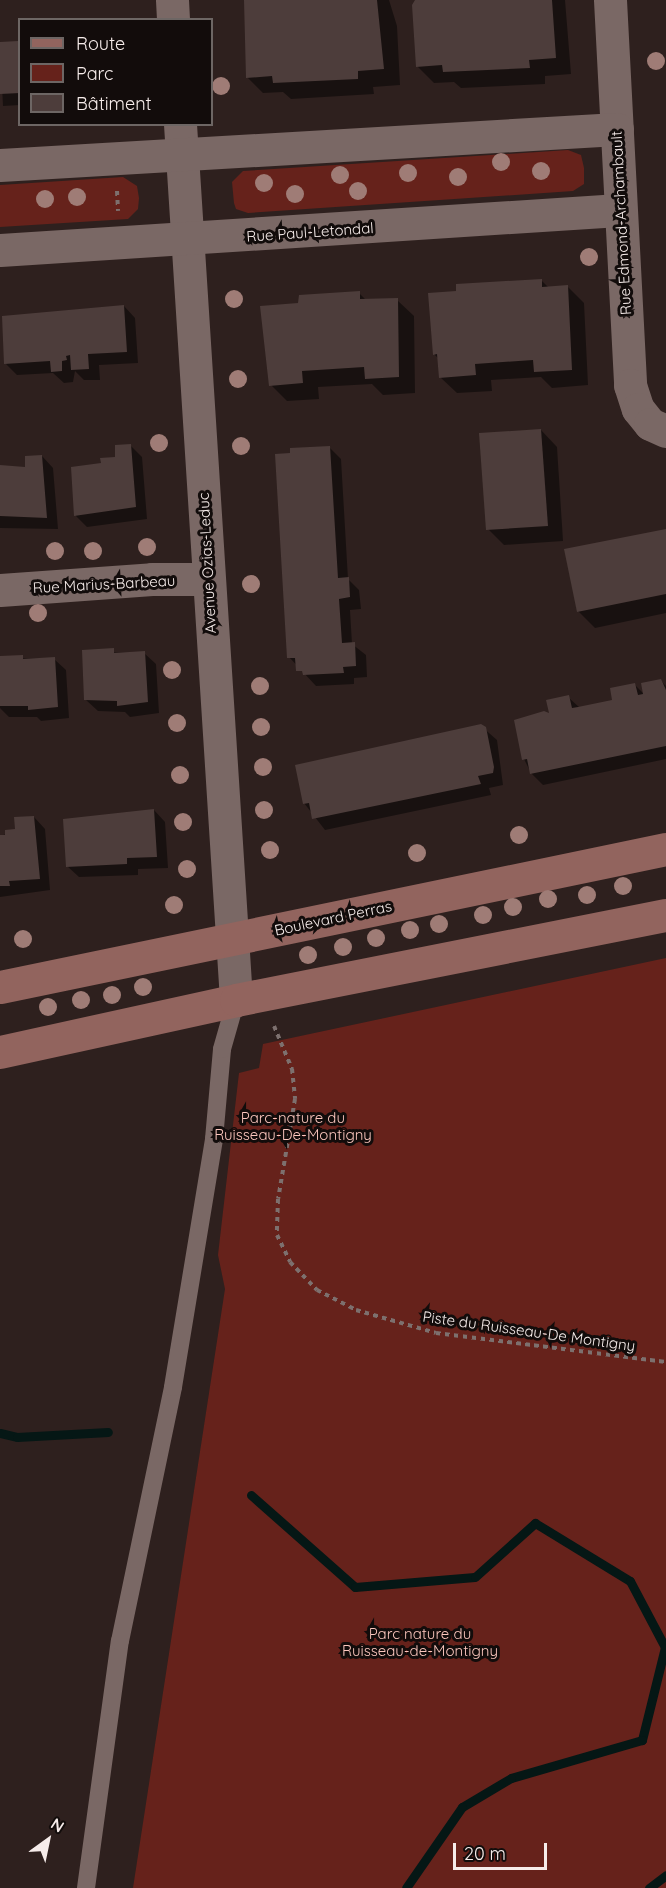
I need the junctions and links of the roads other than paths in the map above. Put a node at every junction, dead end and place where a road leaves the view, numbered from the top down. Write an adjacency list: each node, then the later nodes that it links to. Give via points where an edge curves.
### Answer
1 (172, 0): 3 (street)
2 (610, 0): 4 (street, Rue Edmond-Archambault)
3 (173, 18)
4 (617, 129): 5 (street); 7 (street, Rue Edmond-Archambault)
5 (180, 139): 6 (street, via 115,158); 8 (street, Avenue Ozias-Leduc)
6 (0, 165)
7 (619, 210): 8 (street, Rue Paul-Letondal); 10 (street, Rue Edmond-Archambault, via 630,385 638,409 650,424)
8 (188, 240): 9 (street, Rue Paul-Letondal); 11 (street, Avenue Ozias-Leduc)
9 (0, 250)
10 (666, 431)
11 (207, 579): 12 (street, Rue Marius-Barbeau); 15 (street, Avenue Ozias-Leduc)
12 (0, 590)
13 (666, 849): 15 (main road, Boulevard Perras)
14 (666, 915): 17 (main road)
15 (233, 940): 16 (main road, Boulevard Perras); 17 (street, Avenue Ozias-Leduc)
16 (0, 987)
17 (236, 1000): 18 (main road); 19 (lane, via 222,1049 214,1139 173,1387 120,1641)
18 (0, 1052)
19 (86, 1888)

